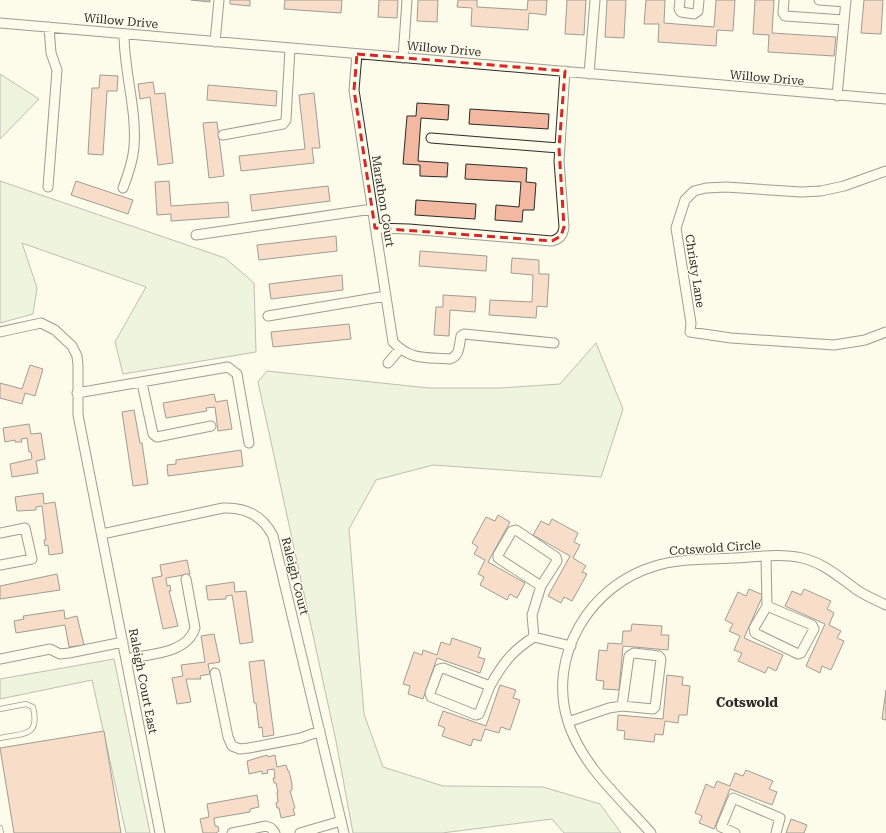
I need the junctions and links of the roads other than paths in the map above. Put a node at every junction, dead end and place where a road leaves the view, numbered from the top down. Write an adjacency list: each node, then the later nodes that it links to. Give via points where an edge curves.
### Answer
1 (219, 0): 13 (street)
2 (407, 0): 16 (street)
3 (595, 0): 18 (street)
4 (680, 0): 5 (street, via 679,10 694,14 698,11)
5 (698, 0)
6 (784, 0): 9 (street, via 785,16)
7 (819, 0): 8 (street)
8 (846, 1): 9 (street)
9 (844, 20): 19 (street)
10 (0, 23): 11 (street, Willow Drive)
11 (49, 27): 12 (street, Willow Drive); 25 (street, via 51,53 57,70)
12 (124, 34): 13 (street, Willow Drive); 26 (street, via 124,55 134,132 133,157)
13 (215, 42): 14 (street, Willow Drive)
14 (290, 48): 15 (street, Willow Drive); 21 (street, via 286,120 283,124)
15 (356, 54): 16 (street, Willow Drive); 27 (street, Marathon Court, via 354,90)
16 (403, 58): 17 (street, Willow Drive)
17 (565, 72): 18 (street, Willow Drive); 23 (street)
18 (589, 74): 19 (street, Willow Drive)
19 (837, 96): 20 (street, Willow Drive)
20 (886, 99)
21 (223, 135)
22 (431, 138): 23 (street)
23 (559, 148): 28 (street, via 564,227 558,239 552,241)
24 (886, 171): 33 (street, Christy Lane, via 822,191 726,187 694,191 685,200 676,228 691,323 690,332 731,338 834,345 865,340)
25 (48, 187)
26 (123, 188)
27 (372, 209): 28 (street, Marathon Court); 29 (street)
28 (375, 228): 30 (street, Marathon Court)
29 (196, 235)
30 (386, 296): 31 (street); 35 (street, Marathon Court, via 391,335 393,342)
31 (268, 316)
32 (0, 332): 38 (street, Raleigh Court East, via 41,323 55,330 72,346 77,356)
33 (886, 332)
34 (554, 343): 35 (street, via 464,334 461,336 458,353 450,359 412,356)
35 (400, 349): 36 (street)
36 (388, 363)
37 (142, 383): 38 (street); 39 (street, via 153,434 157,437); 40 (street, via 224,367 232,369 237,374)
38 (77, 392): 42 (street, Raleigh Court East, via 78,415)
39 (211, 426)
40 (249, 443)
41 (0, 533): 44 (street, via 25,528 32,559)
42 (102, 534): 50 (street, Raleigh Court East); 59 (street, Raleigh Court, via 223,508 239,508 259,517 273,536)
43 (766, 556): 47 (street, Cotswold Circle, via 794,556 815,562 835,572 867,596); 48 (street); 51 (street, Cotswold Circle, via 674,562 637,572 614,586 594,604 579,625)
44 (0, 565)
45 (186, 578): 53 (street, via 195,628 193,636 182,646)
46 (541, 586): 46 (street, via 498,558 512,531 516,530 556,557 557,561); 49 (street, via 532,615)
47 (886, 605)
48 (767, 606): 48 (street, via 754,628 755,633 798,654 802,653 814,629 812,625)
49 (534, 637): 51 (street); 55 (street, via 511,654)
50 (123, 642): 52 (street, via 69,653 60,654 50,649); 53 (street, Raleigh Court East)
51 (571, 646): 58 (street, Cotswold Circle, via 563,682)
52 (0, 659)
53 (126, 659): 65 (street, Raleigh Court East)
54 (215, 673): 59 (street, via 228,738 232,746 240,749 249,748 301,738)
55 (490, 686): 55 (street, via 443,668 439,669 430,694 431,697 476,714 481,711)
56 (622, 706): 56 (street, via 631,654 659,656 661,659 656,707 652,710); 58 (street)
57 (0, 709): 60 (lane, via 26,704 32,707 36,720 30,732)
58 (568, 722): 70 (street, Cotswold Circle, via 577,744 592,766)
59 (320, 731): 61 (street, Raleigh Court)
60 (0, 738)
61 (341, 821): 68 (street); 69 (street, Raleigh Court)
62 (0, 828): 64 (lane)
63 (719, 830): 71 (street); 72 (street, via 733,798 780,818)
64 (1, 833)
65 (160, 833)
66 (232, 833): 67 (street, via 266,826)
67 (275, 833)
68 (300, 833)
69 (344, 833)
70 (651, 833)
71 (735, 833)
72 (776, 833)

